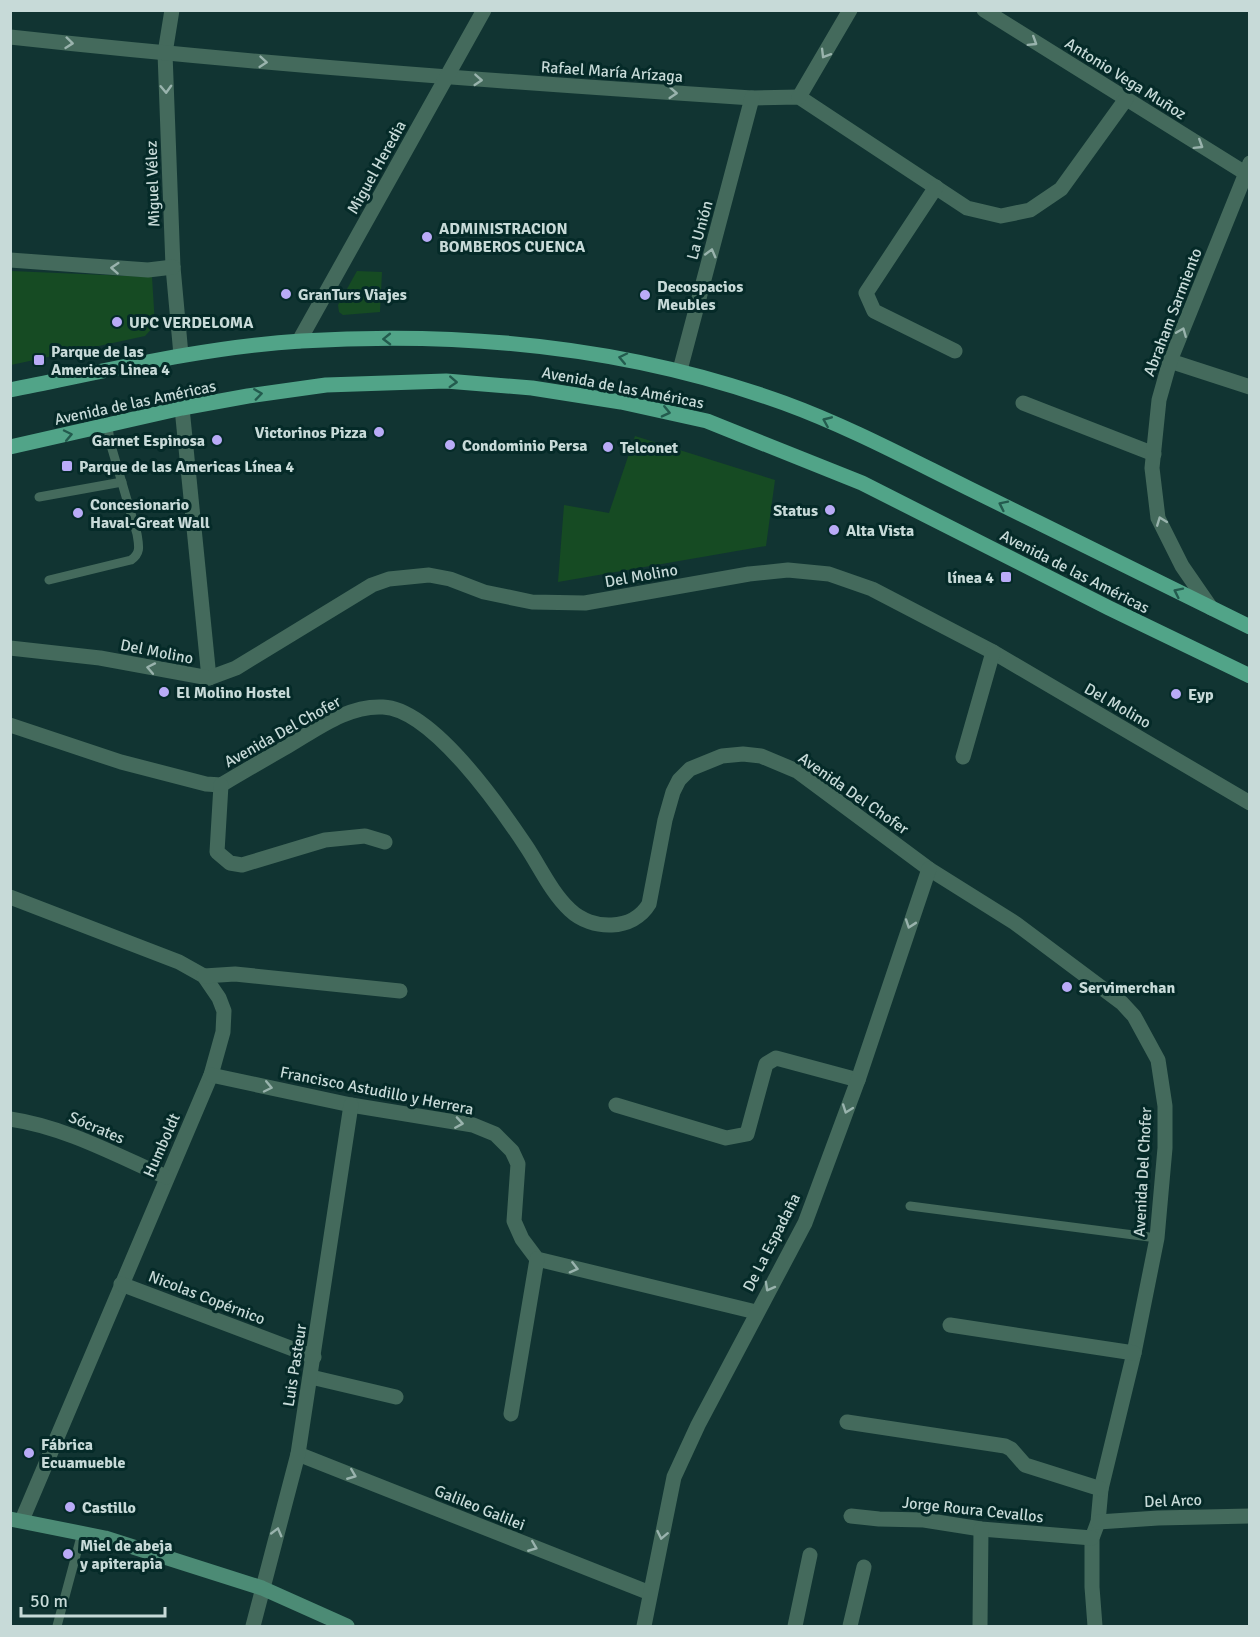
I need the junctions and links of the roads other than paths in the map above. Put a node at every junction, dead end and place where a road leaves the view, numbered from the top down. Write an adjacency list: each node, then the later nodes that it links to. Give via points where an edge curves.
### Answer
1 (172, 10): 6 (street, Miguel Vélez)
2 (484, 10): 7 (street, Miguel Heredia)
3 (850, 10): 8 (street, one-way to 8)
4 (984, 10): 10 (street, Antonio Vega Muñoz, one-way to 10)
5 (10, 37): 6 (street, Rafael María Arízaga, one-way to 6)
6 (165, 53): 7 (street, Rafael María Arízaga, one-way to 7); 14 (street, Miguel Vélez, one-way to 14)
7 (447, 78): 9 (street, Rafael María Arízaga, one-way to 9); 15 (street, Miguel Heredia)
8 (799, 97): 9 (street, Rafael María Arízaga); 12 (street)
9 (752, 98): 19 (street, La Unión, one-way to 9)
10 (1125, 99): 11 (street, Antonio Vega Muñoz, one-way to 11); 12 (street, via 1061,189 1030,210 1000,216 967,208)
11 (1248, 171): 18 (street, Abraham Sarmiento, one-way to 11)
12 (936, 187): 16 (street, via 866,293 874,310)
13 (10, 260): 14 (street, one-way to 13, via 148,270)
14 (173, 267): 17 (street, Miguel Vélez)
15 (300, 341): 17 (main road, Avenida de las Américas); 19 (main road, Avenida de las Américas, one-way to 15, via 608,355 442,338)
16 (955, 351)
17 (181, 356): 21 (main road, Avenida de las Américas)
18 (1170, 361): 20 (street); 26 (street, Abraham Sarmiento, via 1159,400)
19 (680, 370): 30 (main road, Avenida de las Américas, one-way to 19, via 862,435 784,403)
20 (1250, 387)
21 (10, 390)
22 (1023, 403): 26 (street)
23 (182, 408): 24 (main road, Avenida de las Américas); 34 (main road, Avenida de las Américas, one-way to 34, via 326,385 446,381 543,390 707,421 862,483); 35 (street)
24 (108, 426): 25 (main road, Avenida de las Américas, one-way to 24); 27 (lane)
25 (10, 447)
26 (1154, 454): 30 (street, Abraham Sarmiento, one-way to 26, via 1182,566 1158,518)
27 (122, 482): 28 (lane); 29 (lane, via 137,534 137,556)
28 (39, 497)
29 (49, 580)
30 (1211, 608): 31 (main road, Avenida de las Américas)
31 (1250, 627)
32 (10, 648): 35 (street, Del Molino, one-way to 32, via 100,658)
33 (993, 652): 35 (street, Del Molino, via 872,589 829,574 788,570 749,574 585,603 531,603 429,575 372,585 236,668); 37 (street); 39 (street, Del Molino)
34 (1250, 676)
35 (208, 678)
36 (10, 725): 38 (street, Avenida Del Chofer, via 121,762)
37 (963, 757)
38 (221, 785): 40 (street, via 217,852 230,862 242,865 326,840 365,836); 41 (street, Avenida Del Chofer, via 340,716 383,707 401,710 436,733 467,767 526,846 558,898 584,920 608,926 644,912 649,904 665,820 679,780 690,769 722,756 761,756 797,771)
39 (1250, 803)
40 (385, 842)
41 (929, 869): 46 (street, De La Espadaña, one-way to 46); 52 (street, Avenida Del Chofer, via 1016,923 1122,1003 1139,1023 1158,1060 1165,1106)
42 (10, 897): 43 (street, Humboldt, via 178,962)
43 (204, 976): 44 (street, via 235,974); 45 (street, Humboldt, via 224,1011)
44 (400, 991)
45 (211, 1075): 47 (street, Francisco Astudillo y Herrera, one-way to 47); 50 (street, Humboldt)
46 (858, 1080): 48 (street, via 776,1058 766,1064 747,1134 737,1137 726,1138); 55 (street, De La Espadaña, one-way to 55, via 805,1223)
47 (351, 1105): 53 (street, Francisco Astudillo y Herrera, one-way to 53, via 473,1125 495,1134 512,1151 518,1164 514,1221); 58 (street, Luis Pasteur)
48 (616, 1105)
49 (10, 1119): 50 (street, Sócrates, via 59,1131)
50 (166, 1176): 54 (street, Humboldt)
51 (910, 1206): 52 (lane)
52 (1157, 1238): 57 (street, Avenida Del Chofer)
53 (537, 1259): 55 (street, one-way to 55); 61 (street)
54 (122, 1284): 58 (street, Nicolas Copérnico); 67 (street, Humboldt)
55 (756, 1312): 75 (street, De La Espadaña, one-way to 75, via 674,1477)
56 (950, 1325): 57 (street)
57 (1134, 1353): 64 (street, Avenida Del Chofer)
58 (314, 1357): 59 (street, Luis Pasteur)
59 (311, 1377): 60 (street); 63 (street, Luis Pasteur)
60 (396, 1397)
61 (511, 1414)
62 (847, 1422): 64 (street, via 1005,1446 1024,1465)
63 (298, 1454): 74 (street, Luis Pasteur, one-way to 63); 75 (street, Galileo Galilei, one-way to 75)
64 (1101, 1489): 68 (street, Avenida Del Chofer)
65 (851, 1516): 69 (street, Jorge Roura Cevallos, via 924,1520)
66 (1250, 1516): 68 (street, Del Arco)
67 (16, 1519): 70 (street)
68 (1098, 1522): 71 (street, Avenida Del Chofer)
69 (981, 1529): 71 (street, Jorge Roura Cevallos); 82 (street)
70 (82, 1533): 74 (street); 76 (lane)
71 (1092, 1538): 83 (street, Avenida Del Chofer)
72 (810, 1555): 80 (street)
73 (864, 1567): 81 (street)
74 (262, 1588): 77 (street, Luis Pasteur); 78 (street)
75 (650, 1593): 79 (street, De La Espadaña)
76 (57, 1626)
77 (253, 1626)
78 (347, 1626)
79 (644, 1626)
80 (795, 1626)
81 (850, 1626)
82 (980, 1626)
83 (1095, 1626)

